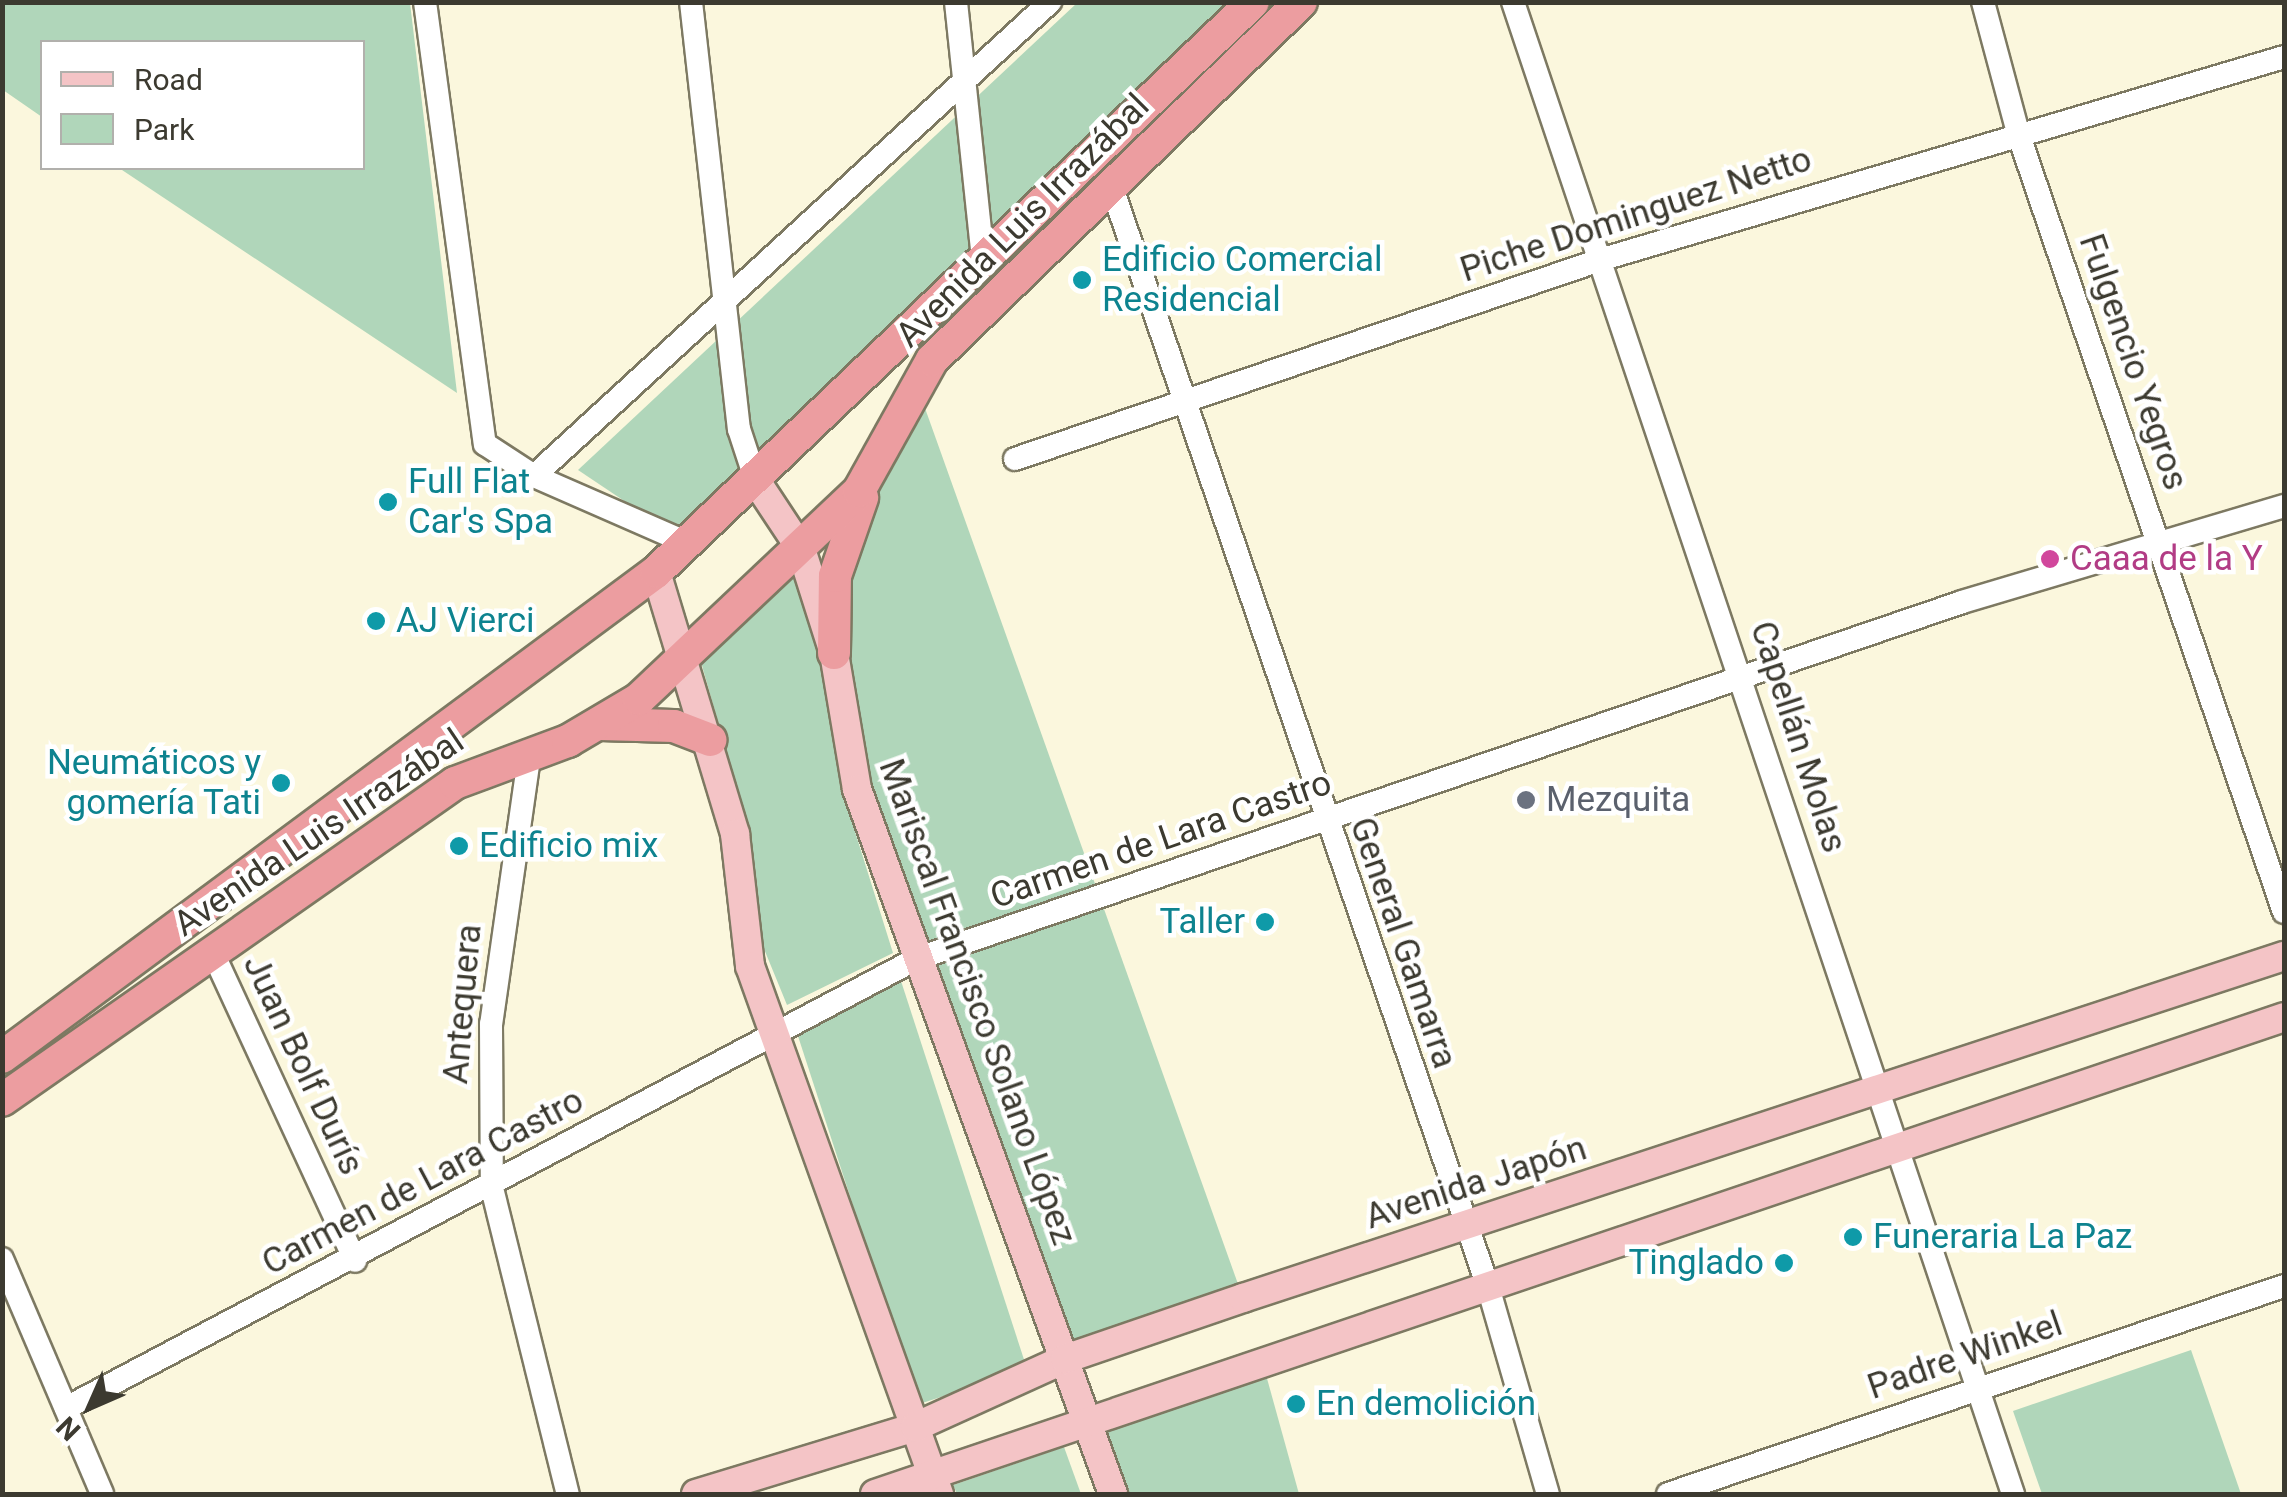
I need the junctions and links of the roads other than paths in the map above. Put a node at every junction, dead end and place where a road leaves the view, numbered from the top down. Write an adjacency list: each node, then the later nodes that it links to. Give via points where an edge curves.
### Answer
1 (425, 2): 19 (street, via 478,425 497,458)
2 (691, 2): 15 (street)
3 (956, 2): 10 (street)
4 (1050, 2): 10 (street)
5 (1253, 2): 14 (highway, Avenida Luis Irrazábal)
6 (1301, 2): 12 (highway, Avenida Luis Irrazábal)
7 (1513, 2): 13 (street, Capellán Molas)
8 (1983, 2): 11 (street, Fulgencio Yegros)
9 (2284, 57): 11 (street, Piche Dominguez Netto)
10 (967, 82): 14 (street); 15 (street)
11 (2018, 133): 13 (street, Piche Dominguez Netto); 23 (street, Fulgencio Yegros)
12 (1112, 188): 16 (street, General Gamarra); 18 (highway, Avenida Luis Irrazábal, via 932,360)
13 (1602, 259): 16 (street, Piche Dominguez Netto); 28 (street, Capellán Molas)
14 (984, 268): 20 (highway, Avenida Luis Irrazábal)
15 (725, 297): 19 (street); 20 (street, via 741,445)
16 (1184, 403): 17 (street, Piche Dominguez Netto); 32 (street, General Gamarra)
17 (1015, 459)
18 (880, 465): 24 (highway, Avenida Luis Irrazábal); 26 (highway, via 835,576)
19 (534, 476): 22 (street)
20 (756, 481): 22 (highway, Avenida Luis Irrazábal); 24 (main road, Mariscal Francisco Solano López)
21 (2284, 506): 23 (street, Carmen de Lara Castro)
22 (687, 544): 25 (highway, Avenida Luis Irrazábal)
23 (2158, 544): 28 (street, Carmen de Lara Castro); 33 (street, Fulgencio Yegros)
24 (801, 550): 26 (main road, Mariscal Francisco Solano López); 27 (highway, Avenida Luis Irrazábal)
25 (656, 572): 27 (main road); 39 (highway, Avenida Luis Irrazábal)
26 (834, 653): 36 (main road, Mariscal Francisco Solano López, via 857,789)
27 (684, 660): 29 (highway, Avenida Luis Irrazábal); 30 (main road)
28 (1743, 676): 32 (street, Carmen de Lara Castro); 40 (street, Capellán Molas)
29 (600, 724): 30 (highway, via 674,726); 31 (highway, Avenida Luis Irrazábal)
30 (710, 740): 38 (main road, via 734,834 743,933)
31 (530, 752): 34 (highway, Avenida Luis Irrazábal, via 455,783); 43 (street, Antequera, via 491,1024)
32 (1325, 822): 36 (street, Carmen de Lara Castro); 44 (street, General Gamarra)
33 (2284, 912)
34 (213, 953): 41 (highway, Avenida Luis Irrazábal); 46 (street, Juan Bolf Durís)
35 (2284, 956): 40 (main road, Avenida Japón)
36 (916, 959): 38 (street, Carmen de Lara Castro); 49 (main road, Mariscal Francisco Solano López)
37 (2284, 1017): 42 (main road)
38 (776, 1028): 43 (street, Carmen de Lara Castro); 53 (main road)
39 (2, 1056)
40 (1874, 1097): 42 (street, Capellán Molas); 44 (main road, Avenida Japón)
41 (2, 1100)
42 (1893, 1152): 48 (main road); 50 (street, Capellán Molas)
43 (492, 1188): 46 (street, Carmen de Lara Castro); 56 (street, Antequera)
44 (1464, 1226): 48 (street, General Gamarra); 49 (main road, Avenida Japón)
45 (2, 1260): 51 (street)
46 (355, 1261): 51 (street, Carmen de Lara Castro)
47 (2284, 1286): 50 (street, Padre Winkel)
48 (1489, 1290): 52 (main road); 60 (street, General Gamarra)
49 (1065, 1359): 52 (main road, Mariscal Francisco Solano López); 53 (main road, Avenida Japón)
50 (1976, 1389): 61 (street, Padre Winkel); 62 (street, Capellán Molas)
51 (66, 1408): 55 (street)
52 (1089, 1419): 54 (main road); 59 (main road, Mariscal Francisco Solano López)
53 (915, 1427): 54 (main road); 57 (main road, Avenida Japón)
54 (936, 1485): 58 (main road)
55 (102, 1494)
56 (568, 1494)
57 (696, 1494)
58 (875, 1494)
59 (1113, 1494)
60 (1548, 1494)
61 (1668, 1494)
62 (2014, 1494)

